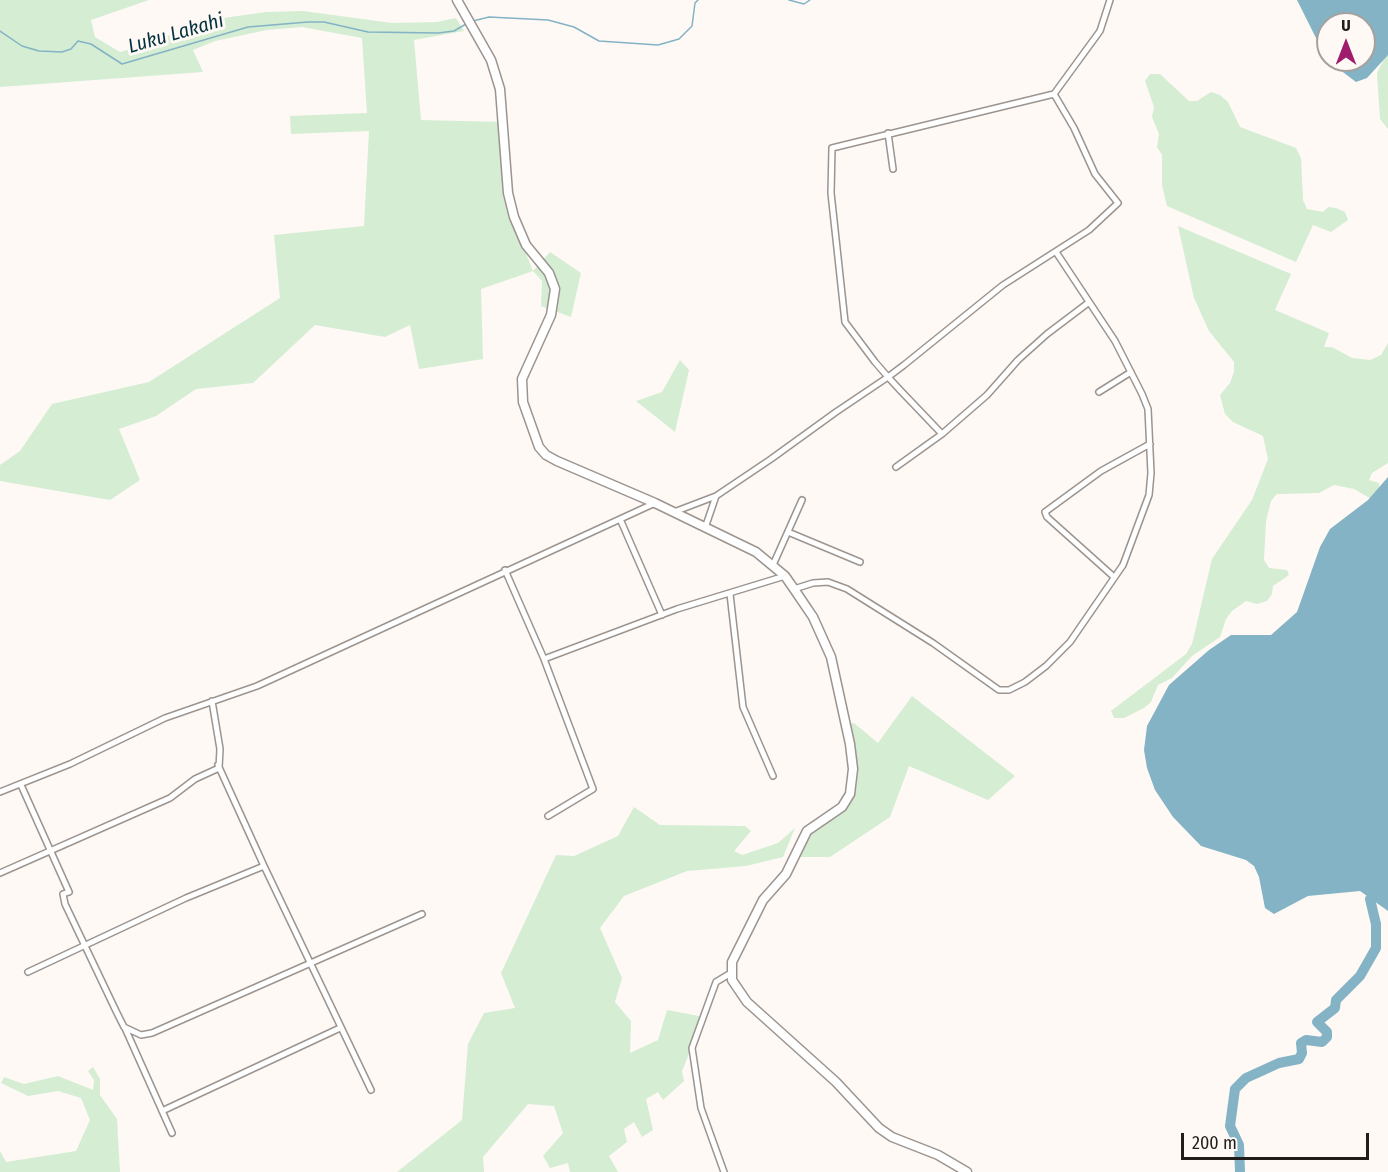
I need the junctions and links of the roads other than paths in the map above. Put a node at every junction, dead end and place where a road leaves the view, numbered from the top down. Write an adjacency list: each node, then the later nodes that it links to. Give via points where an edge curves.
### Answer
1 (458, 0): 16 (main road, via 491,60 501,97 507,187 514,218 526,245 549,273 555,289 551,315 522,379 523,402 534,437 546,455)
2 (1110, 0): 3 (street, via 1100,31)
3 (1054, 94): 4 (street); 6 (street, via 1095,174 1118,203 1089,230)
4 (888, 133): 5 (street); 9 (street, via 832,148 830,179 845,322)
5 (893, 169)
6 (1056, 252): 7 (street); 9 (street, via 1003,285)
7 (1088, 303): 8 (street); 11 (street, via 1018,360 987,395)
8 (1131, 372): 10 (street); 12 (street, via 1146,402)
9 (888, 377): 11 (street); 14 (street)
10 (1099, 392)
11 (942, 434): 13 (street)
12 (1150, 444): 25 (street, via 1149,495 1127,556); 25 (street, via 1101,471 1045,512)
13 (896, 467)
14 (716, 496): 17 (street); 19 (street)
15 (802, 500): 20 (street)
16 (655, 502): 17 (main road); 18 (street)
17 (672, 513): 19 (main road)
18 (620, 519): 23 (street); 28 (street)
19 (705, 529): 22 (main road, via 756,552)
20 (788, 531): 21 (street); 22 (street)
21 (860, 562)
22 (773, 565): 24 (main road)
23 (505, 570): 29 (street); 30 (street, via 257,686)
24 (785, 576): 26 (main road); 27 (street)
25 (1114, 577): 26 (street, via 1067,646 1025,682 1003,691 847,589 828,582)
26 (794, 588): 43 (main road, via 813,617 831,657 846,716 852,786 848,801 802,838 786,874 763,900)
27 (730, 594): 28 (street); 32 (street, via 743,706)
28 (662, 615): 29 (street)
29 (544, 659): 35 (street, via 593,789)
30 (212, 701): 31 (street, via 220,749); 33 (street, via 134,731)
31 (218, 765): 36 (street, via 219,768 195,778 170,798); 37 (street)
32 (773, 776)
33 (21, 786): 34 (street); 36 (street)
34 (0, 792)
35 (548, 816)
36 (50, 850): 38 (street); 40 (street, via 69,892 63,894 65,904)
37 (264, 866): 40 (street); 41 (street)
38 (0, 873)
39 (422, 915): 41 (street)
40 (87, 945): 42 (street); 44 (street)
41 (309, 965): 44 (street, via 152,1033 141,1035); 45 (street)
42 (28, 972)
43 (730, 973): 49 (street, via 716,982 692,1048 701,1108); 50 (main road, via 747,1002 836,1082 879,1128)
44 (124, 1027): 47 (street)
45 (340, 1028): 46 (street); 47 (street)
46 (371, 1090)
47 (162, 1111): 48 (street)
48 (172, 1133)
49 (724, 1172)
50 (967, 1172)

